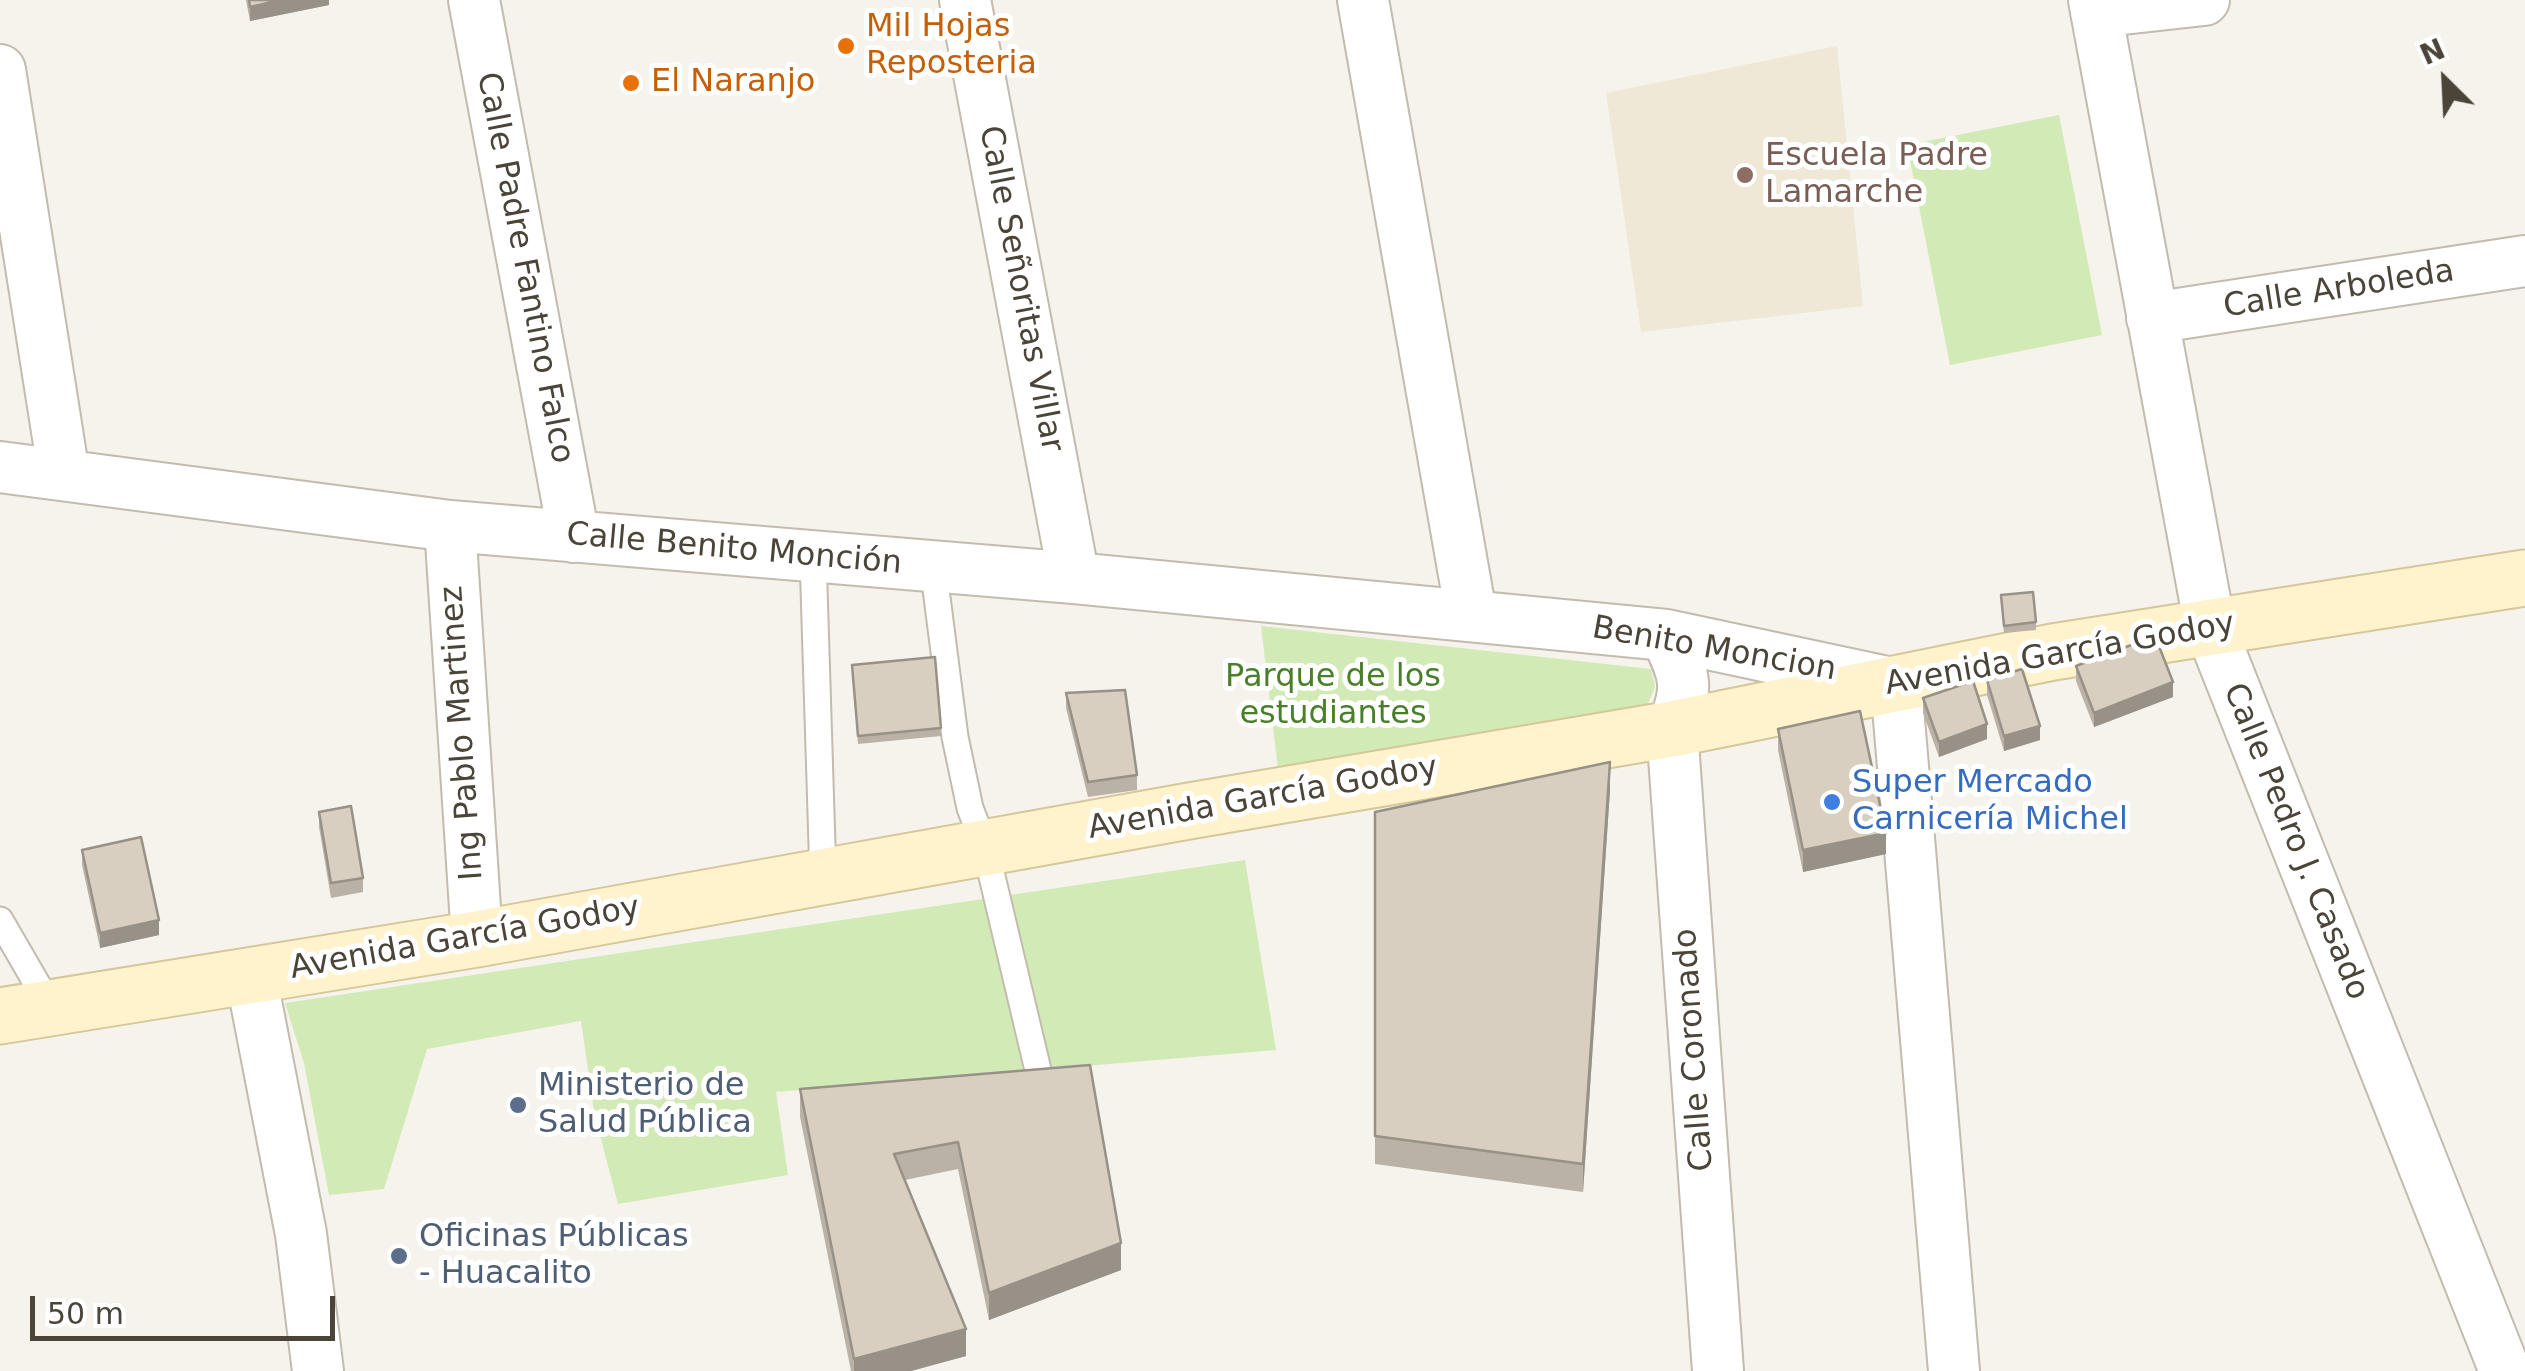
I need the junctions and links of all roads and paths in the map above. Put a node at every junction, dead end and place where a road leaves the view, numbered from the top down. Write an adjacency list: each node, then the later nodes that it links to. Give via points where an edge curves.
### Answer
1 (474, 0): 12 (street, Calle Padre Fantino Falco)
2 (966, 0): 15 (street, Calle Señoritas Villar)
3 (1362, 0): 17 (street)
4 (2204, 0): 5 (street)
5 (2095, 6): 8 (street, Calle Pedro J. Casado)
6 (0, 70): 10 (street)
7 (2525, 262): 8 (street, Calle Arboleda)
8 (2152, 318): 18 (street, Calle Pedro J. Casado)
9 (0, 467): 10 (street, Calle Benito Monción)
10 (64, 475): 11 (street, Calle Benito Monción)
11 (450, 526): 12 (street, Calle Benito Monción); 25 (street, Ing Pablo Martinez)
12 (574, 537): 13 (street, Calle Benito Monción)
13 (813, 556): 14 (street, Calle Benito Monción); 23 (lane)
14 (933, 566): 15 (street, Calle Benito Monción); 22 (lane, via 955,737)
15 (1074, 578): 17 (street, Calle Benito Monción)
16 (2525, 578): 18 (main road, Avenida García Godoy)
17 (1471, 614): 19 (street, Benito Moncion)
18 (2210, 627): 20 (main road, Avenida García Godoy); 32 (street, Calle Pedro J. Casado)
19 (1666, 635): 20 (street, Benito Moncion); 21 (street, Calle Coronado, via 1682,672 1684,698)
20 (1896, 684): 21 (main road, Avenida García Godoy); 31 (street)
21 (1672, 728): 22 (main road, Avenida García Godoy); 30 (street, Calle Coronado)
22 (986, 847): 23 (main road, Avenida García Godoy); 28 (lane)
23 (823, 876): 25 (main road, Avenida García Godoy)
24 (0, 920): 27 (lane)
25 (477, 939): 26 (main road, Avenida García Godoy)
26 (250, 976): 27 (main road, Avenida García Godoy); 29 (street, via 301,1234)
27 (25, 1012)
28 (1042, 1087)
29 (318, 1371)
30 (1718, 1371)
31 (1954, 1371)
32 (2505, 1371)

